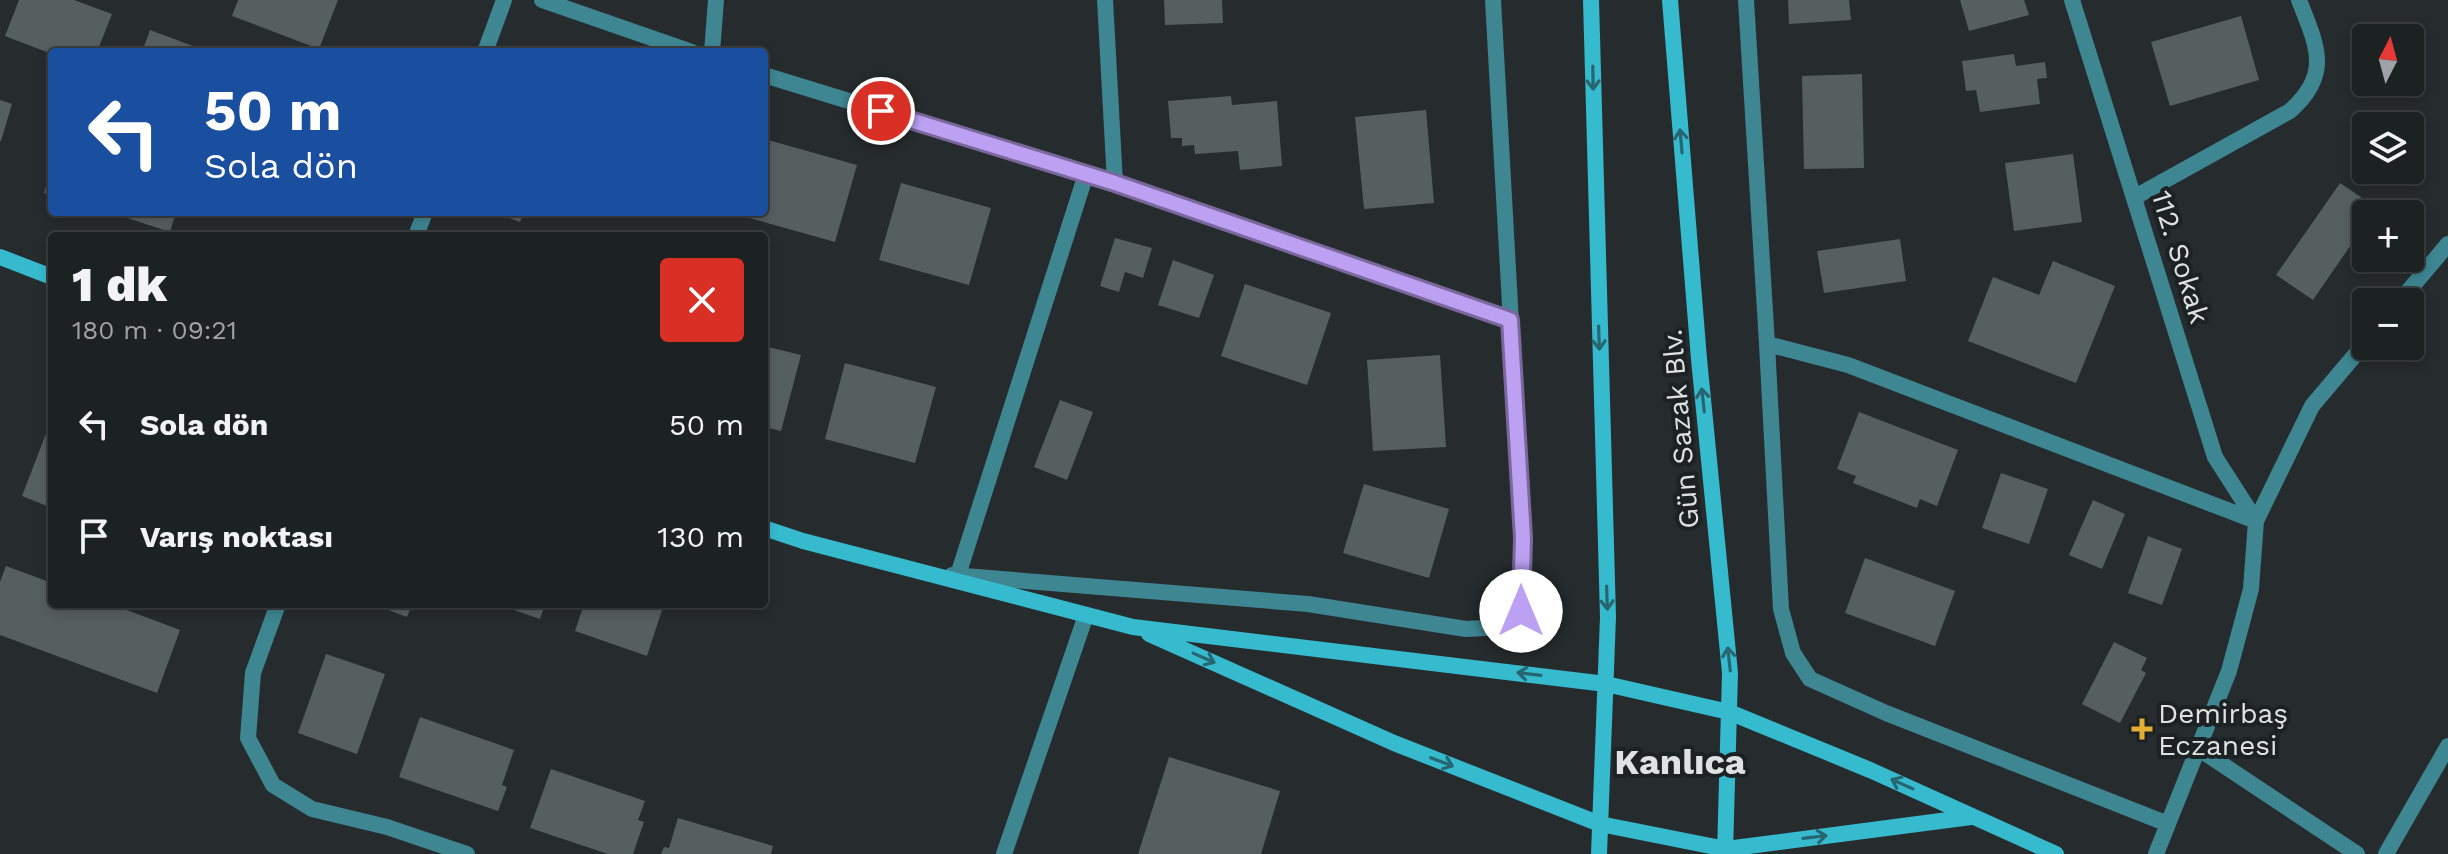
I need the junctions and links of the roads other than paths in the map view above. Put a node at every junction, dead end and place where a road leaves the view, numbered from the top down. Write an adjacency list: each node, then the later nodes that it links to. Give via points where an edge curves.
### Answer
1 (504, 0): 11 (street)
2 (542, 0): 12 (street)
3 (716, 0): 13 (street)
4 (1105, 0): 16 (street)
5 (1493, 0): 22 (street)
6 (1591, 0): 32 (main road, one-way to 32)
7 (1670, 0): 33 (main road, Gün Sazak Blv., one-way to 7, via 1730,673)
8 (1746, 0): 23 (street)
9 (2072, 0): 17 (street, 112. Sokak)
10 (2299, 0): 17 (street, via 2318,59 2316,79 2306,96 2290,111)
11 (486, 48)
12 (680, 48)
13 (712, 48)
14 (768, 76): 15 (street)
15 (1086, 174): 16 (street); 28 (street)
16 (1115, 183): 22 (street)
17 (2135, 197): 25 (street, 112. Sokak, via 2215,457)
18 (2448, 244): 21 (street)
19 (0, 257): 20 (main road)
20 (48, 275)
21 (2411, 288)
22 (1510, 320): 28 (street, via 1523,538 1521,611 1503,627 1466,629 1308,604)
23 (1767, 344): 25 (street, via 1848,365); 38 (street, via 1781,609 1793,653 1810,679)
24 (2352, 359): 25 (street, via 2312,406)
25 (2256, 521): 35 (street, via 2251,589 2229,671)
26 (768, 529): 27 (main road)
27 (925, 573): 28 (street); 30 (main road)
28 (958, 575)
29 (277, 608): 40 (street, via 253,673 248,738 273,785 312,809)
30 (1086, 615): 31 (main road); 41 (street)
31 (1133, 627): 32 (main road, one-way to 31); 37 (main road, one-way to 37, via 1394,743)
32 (1606, 684): 33 (main road); 37 (main road)
33 (1729, 712): 36 (main road, one-way to 33); 39 (main road, Gün Sazak Blv.)
34 (2448, 746): 46 (street)
35 (2199, 749): 38 (street); 45 (street)
36 (1973, 817): 39 (main road, one-way to 36); 43 (main road)
37 (1600, 824): 39 (main road); 42 (main road)
38 (2168, 824): 44 (street)
39 (1725, 851)
40 (467, 854)
41 (1004, 854)
42 (1599, 854)
43 (2056, 854)
44 (2156, 854)
45 (2357, 854)
46 (2386, 854)

